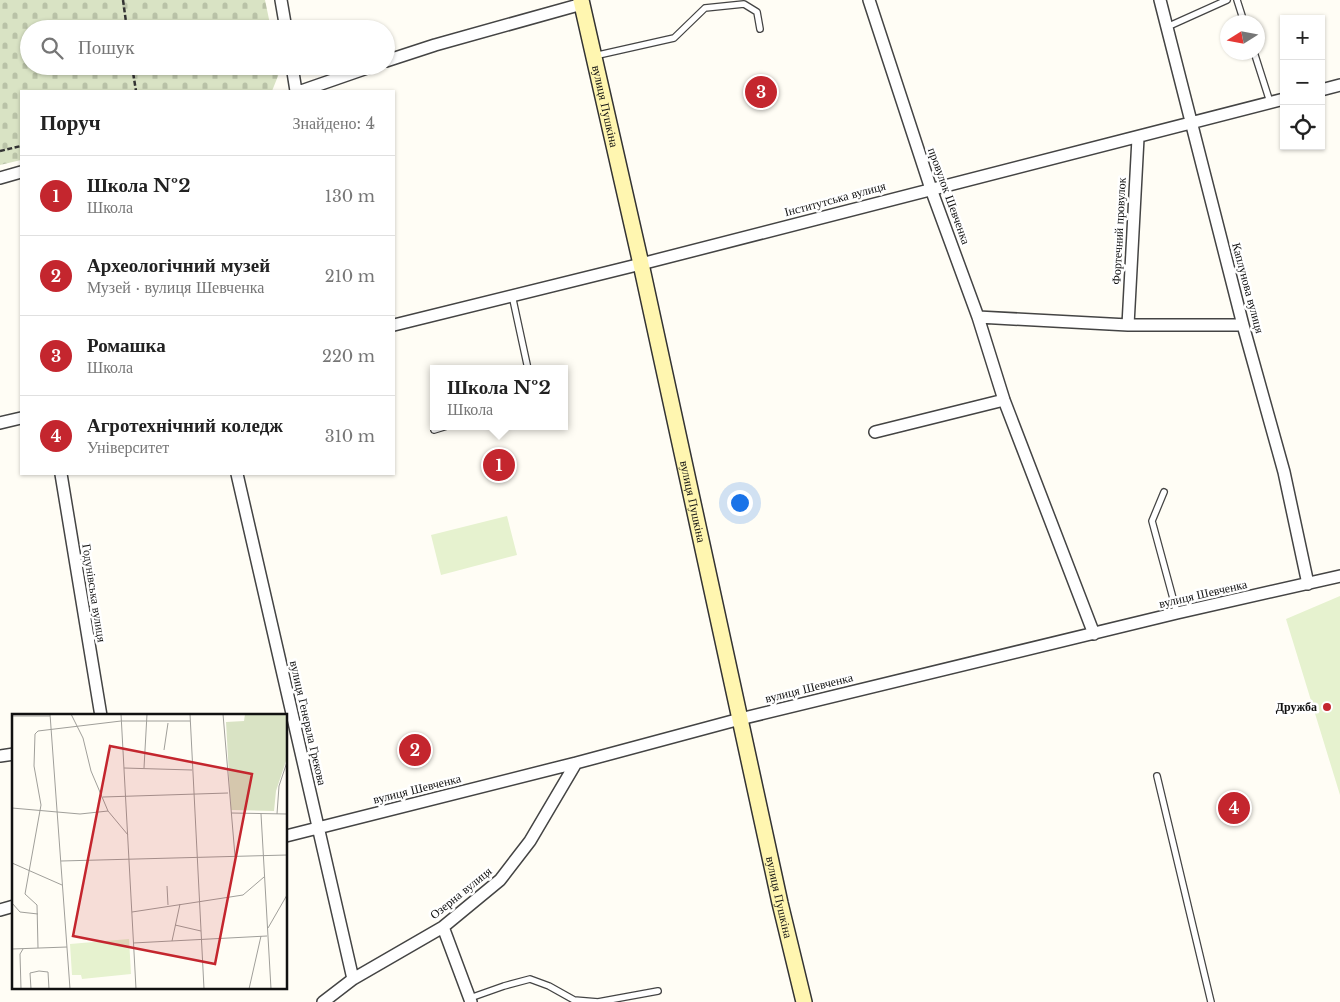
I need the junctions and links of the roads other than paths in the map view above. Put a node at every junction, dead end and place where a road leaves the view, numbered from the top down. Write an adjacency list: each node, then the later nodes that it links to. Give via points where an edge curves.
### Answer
1 (281, 0): 8 (street)
2 (869, 0): 26 (street, провулок Шевченка)
3 (1160, 0): 9 (street, Каплунова вулиця)
4 (1227, 0): 9 (lane)
5 (1237, 0): 7 (lane)
6 (582, 2): 11 (street, вулиця Пушкіна); 12 (street)
7 (1242, 15)
8 (284, 20)
9 (1167, 27): 22 (street, Каплунова вулиця)
10 (760, 29): 11 (lane, via 757,12 744,4 705,8 674,38)
11 (594, 56): 27 (street, вулиця Пушкіна)
12 (395, 59)
13 (1257, 60): 21 (lane)
14 (293, 75): 18 (street)
15 (347, 75): 19 (street)
16 (1340, 85): 17 (street)
17 (1325, 89)
18 (296, 90)
19 (304, 90)
20 (1280, 100): 21 (street, Інститутська вулиця)
21 (1270, 102): 22 (street, Інститутська вулиця)
22 (1190, 122): 23 (street, Інститутська вулиця); 32 (street, Каплунова вулиця)
23 (1138, 138): 26 (street, Інститутська вулиця); 31 (street, Фортечний провулок)
24 (20, 172): 25 (street)
25 (0, 178)
26 (931, 188): 27 (street, Інститутська вулиця); 29 (street, провулок Шевченка)
27 (641, 264): 28 (street, Інститутська вулиця); 46 (street, вулиця Пушкіна)
28 (512, 296): 30 (street, Інститутська вулиця); 33 (lane)
29 (978, 318): 31 (street); 34 (street, провулок Шевченка)
30 (395, 325)
31 (1128, 325): 32 (street)
32 (1243, 325): 42 (street, Каплунова вулиця, via 1284,472)
33 (527, 365)
34 (1004, 400): 37 (street); 44 (street, провулок Шевченка)
35 (20, 418): 36 (street)
36 (0, 423)
37 (875, 432)
38 (61, 475): 45 (street, Годунівська вулиця)
39 (236, 475): 49 (street, вулиця Генерала Грекова)
40 (1164, 492): 43 (lane, via 1152,521)
41 (1340, 576): 42 (street, вулиця Шевченка)
42 (1308, 584): 43 (street, вулиця Шевченка)
43 (1177, 613): 44 (street, вулиця Шевченка)
44 (1094, 634): 46 (street, вулиця Шевченка)
45 (101, 714)
46 (740, 719): 47 (street, вулиця Шевченка); 56 (street, вулиця Пушкіна)
47 (576, 763): 49 (street, вулиця Шевченка); 51 (street, Озерна вулиця, via 530,841 500,880)
48 (1157, 776): 57 (lane)
49 (318, 828): 50 (street, вулиця Шевченка); 52 (street, вулиця Генерала Грекова)
50 (288, 836)
51 (443, 927): 52 (street, Озерна вулиця); 54 (street)
52 (353, 979): 55 (street, Озерна вулиця)
53 (658, 991): 54 (lane, via 598,1002 574,1000 530,979)
54 (471, 1000)
55 (323, 1002)
56 (804, 1002)
57 (1211, 1002)

